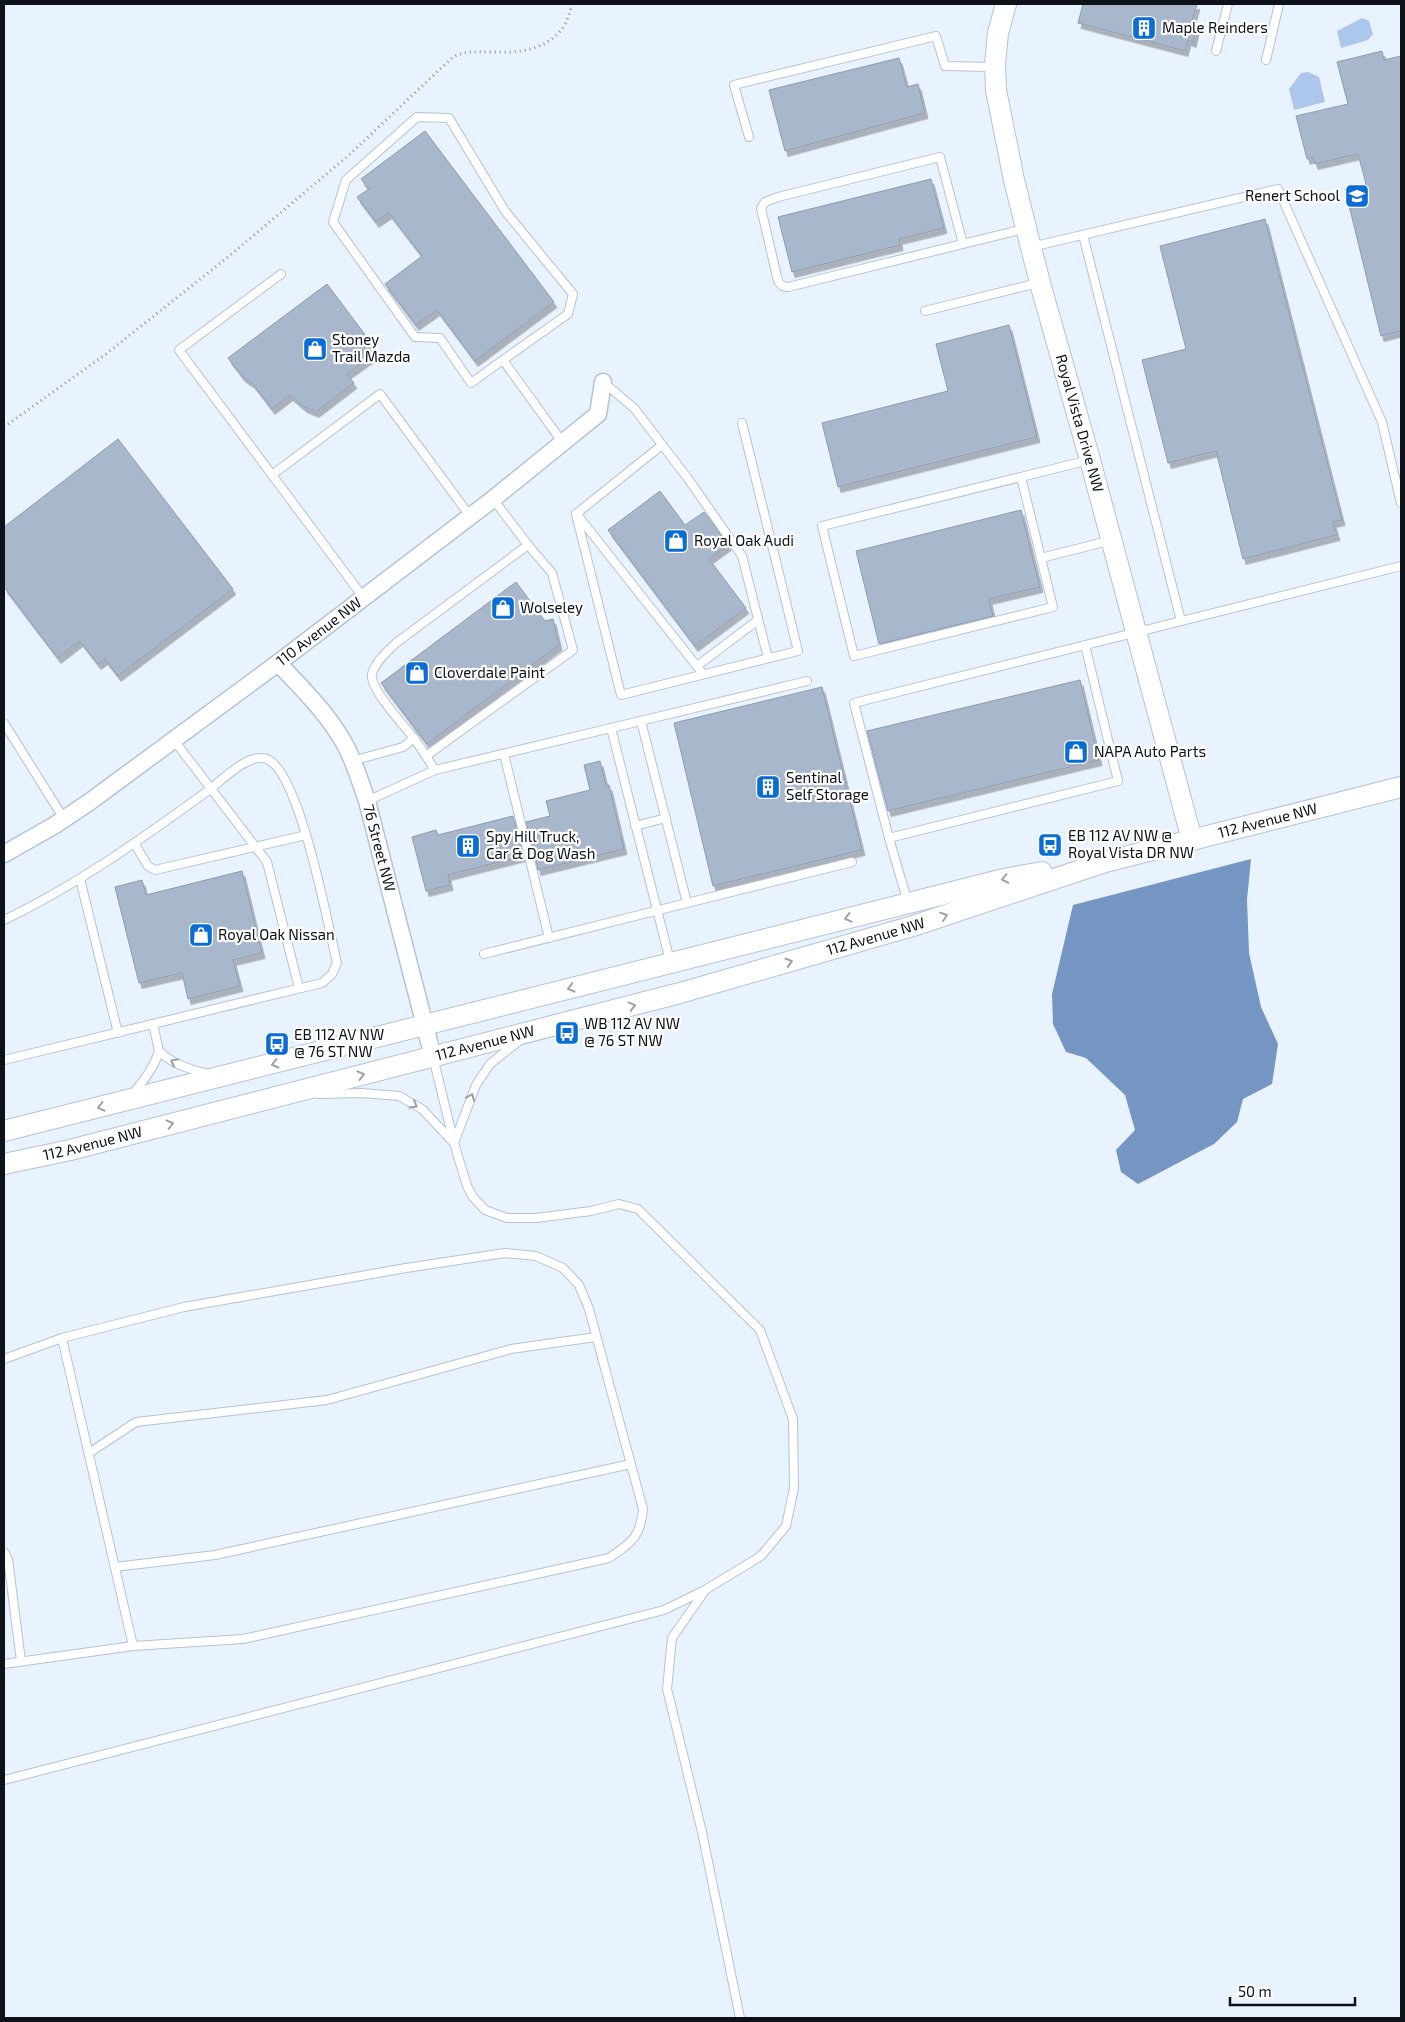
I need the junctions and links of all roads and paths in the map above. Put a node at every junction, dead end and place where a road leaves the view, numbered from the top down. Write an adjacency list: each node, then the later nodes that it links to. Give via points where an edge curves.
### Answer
1 (572, 4): 18 (path, via 564,25 550,42 522,52 475,50 453,57 349,155 228,257 106,354)
2 (1006, 4): 7 (street, Royal Vista Drive NW, via 998,33)
3 (1228, 4): 5 (lane)
4 (1279, 4): 6 (lane)
5 (1216, 51)
6 (1266, 60)
7 (995, 67): 8 (lane, via 945,66 936,36 734,85); 10 (street, Royal Vista Drive NW, via 1000,115)
8 (749, 137)
9 (1083, 235): 10 (lane); 25 (lane, via 1278,189 1382,422); 34 (lane)
10 (1029, 238): 11 (lane); 13 (street, Royal Vista Drive NW)
11 (963, 244): 11 (lane, via 782,286 778,281 761,208 765,202 778,197 940,157)
12 (282, 274): 22 (lane, via 179,350)
13 (1040, 283): 14 (lane); 21 (street, Royal Vista Drive NW)
14 (925, 311)
15 (503, 360): 15 (lane, via 471,383 440,338 415,337 333,222 346,180 417,117 449,118 505,211 574,294 568,314); 19 (lane)
16 (603, 382): 19 (street, 110 Avenue NW, via 598,414); 20 (lane, via 634,408)
17 (742, 423): 37 (lane, via 798,651)
18 (4, 426)
19 (563, 443): 24 (street, 110 Avenue NW)
20 (662, 445): 26 (lane); 33 (lane, via 742,556)
21 (1090, 460): 23 (lane); 28 (street, Royal Vista Drive NW)
22 (272, 474): 27 (lane, via 380,394); 32 (lane)
23 (1021, 477): 30 (lane); 30 (lane, via 822,526 854,656 1053,607)
24 (493, 499): 27 (street, 110 Avenue NW); 29 (lane)
25 (1401, 503)
26 (576, 514): 39 (lane); 40 (lane, via 622,695)
27 (470, 516): 32 (street, 110 Avenue NW)
28 (1112, 540): 30 (lane); 35 (street, Royal Vista Drive NW)
29 (528, 545): 45 (lane, via 396,643 372,672 378,692); 48 (lane, via 552,573 573,650)
30 (1041, 558)
31 (1401, 566): 34 (lane)
32 (363, 596): 38 (street, 110 Avenue NW)
33 (758, 620): 37 (lane); 39 (lane)
34 (1181, 621): 35 (lane)
35 (1135, 632): 36 (lane); 59 (street, Royal Vista Drive NW)
36 (1085, 645): 58 (lane, via 1118,781); 58 (lane, via 854,703)
37 (768, 658): 40 (lane)
38 (278, 662): 46 (street, 110 Avenue NW); 49 (street, 76 Street NW, via 322,711 339,734)
39 (697, 666): 40 (lane)
40 (703, 674)
41 (807, 681): 42 (lane)
42 (641, 721): 44 (lane); 55 (lane)
43 (4, 722): 54 (lane)
44 (611, 728): 47 (lane); 56 (lane)
45 (414, 738): 48 (lane); 49 (lane, via 403,747)
46 (172, 739): 52 (lane); 54 (street, 110 Avenue NW)
47 (504, 754): 50 (lane); 70 (lane)
48 (426, 756): 50 (lane)
49 (352, 761): 53 (street, 76 Street NW)
50 (435, 770): 53 (lane)
51 (1401, 787): 59 (street, 112 Avenue NW)
52 (210, 789): 57 (lane, via 244,762 266,758 285,777); 60 (lane); 61 (lane)
53 (367, 801): 75 (street, 76 Street NW)
54 (64, 818): 62 (street, 110 Avenue NW)
55 (666, 818): 56 (lane); 67 (lane)
56 (635, 826): 68 (lane)
57 (306, 835): 61 (lane); 73 (lane, via 337,963 332,974 322,983)
58 (888, 838): 66 (lane)
59 (1192, 840): 64 (street, 112 Avenue NW)
60 (134, 843): 61 (lane, via 148,866 155,870); 65 (lane)
61 (255, 847): 73 (lane, via 267,862)
62 (4, 854)
63 (852, 862): 67 (lane)
64 (1105, 862): 66 (street, 112 Avenue NW, one-way to 66, via 1004,879); 76 (street, 112 Avenue NW, one-way to 64, via 913,926)
65 (80, 879): 69 (lane); 77 (lane)
66 (908, 903): 72 (street, 112 Avenue NW, one-way to 72)
67 (687, 904): 68 (lane)
68 (657, 910): 70 (lane); 72 (lane)
69 (4, 920)
70 (548, 938): 71 (lane)
71 (484, 954)
72 (671, 963): 75 (street, 112 Avenue NW, one-way to 75)
73 (298, 988): 74 (lane)
74 (153, 1024): 77 (lane); 78 (lane)
75 (424, 1025): 79 (street, 76 Street NW); 81 (street, 112 Avenue NW, one-way to 81)
76 (531, 1032): 79 (street, 112 Avenue NW); 85 (lane, one-way to 76, via 476,1085 490,1064)
77 (118, 1033): 80 (lane)
78 (159, 1051): 81 (lane, one-way to 78, via 181,1066); 83 (lane, via 148,1075)
79 (432, 1057): 82 (street, 112 Avenue NW, one-way to 79); 85 (lane)
80 (4, 1060)
81 (220, 1078): 83 (street, 112 Avenue NW)
82 (280, 1096): 85 (lane, one-way to 85, via 362,1093 399,1096 422,1109); 86 (street, 112 Avenue NW, one-way to 82)
83 (128, 1100): 84 (street, 112 Avenue NW, one-way to 84)
84 (4, 1131)
85 (454, 1143): 94 (lane, via 467,1186 485,1210 507,1218 536,1218 618,1204 638,1209 760,1330 792,1419 794,1488 786,1526 761,1556)
86 (4, 1164)
87 (596, 1337): 88 (lane, via 579,1285 563,1268 536,1256 505,1253 184,1307); 90 (lane, via 511,1349 327,1400 136,1422); 91 (lane)
88 (62, 1338): 89 (lane); 90 (lane)
89 (4, 1358)
90 (89, 1453): 93 (lane)
91 (631, 1464): 93 (lane, via 215,1555); 95 (lane, via 643,1509 641,1528 628,1544 609,1558 243,1639)
92 (4, 1552): 96 (lane, via 8,1559)
93 (115, 1566): 95 (lane)
94 (705, 1590): 98 (lane, via 664,1610); 99 (lane, via 672,1638 667,1689 702,1832)
95 (134, 1646): 96 (lane)
96 (21, 1661): 97 (lane)
97 (4, 1664)
98 (4, 1780)
99 (740, 2018)

